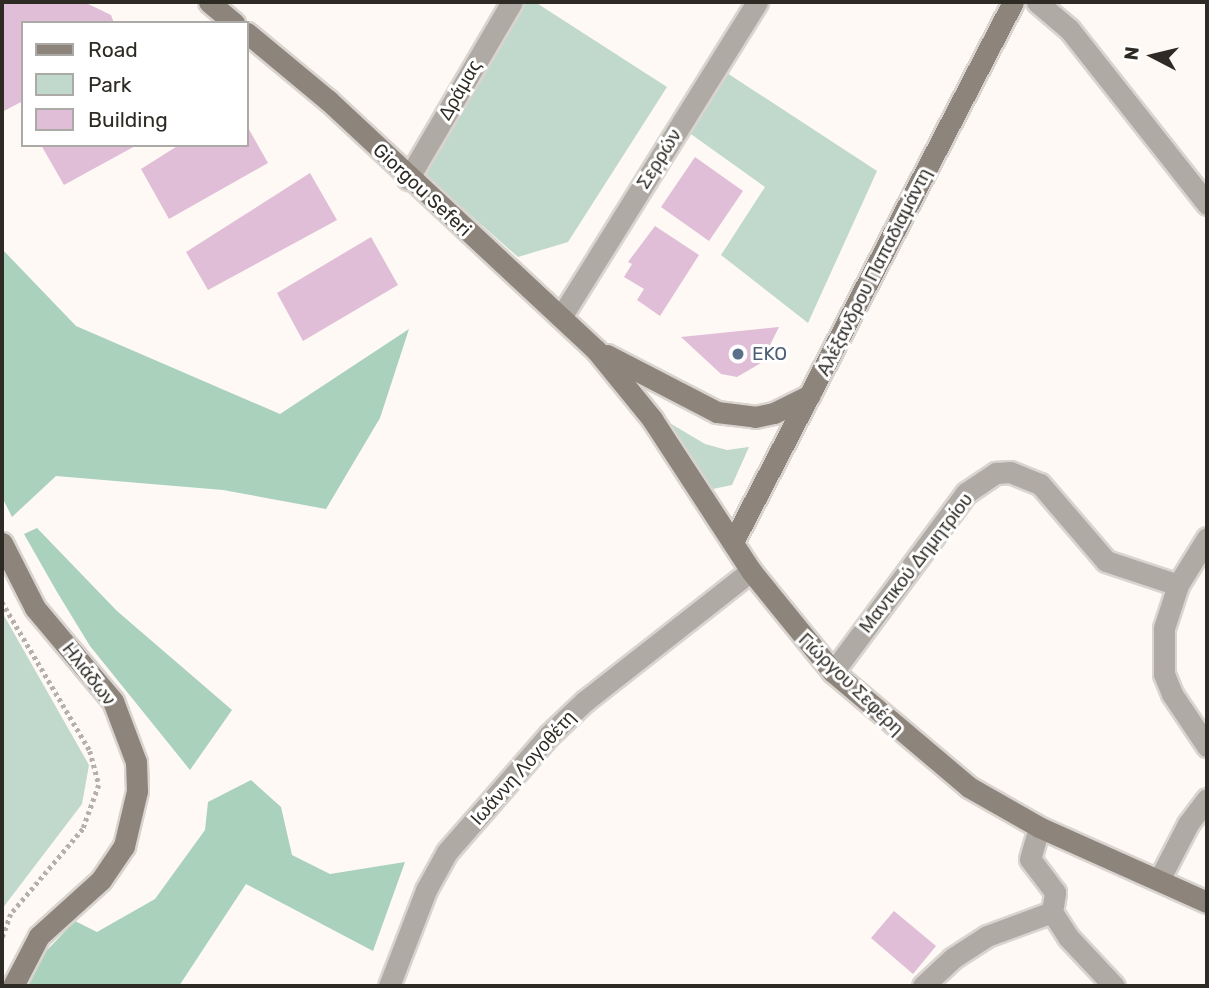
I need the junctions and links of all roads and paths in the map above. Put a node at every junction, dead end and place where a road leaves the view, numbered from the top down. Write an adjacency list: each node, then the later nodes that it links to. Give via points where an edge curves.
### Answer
1 (209, 2): 6 (main road)
2 (512, 2): 8 (street, Δράμας)
3 (757, 2): 10 (street, Σερρών)
4 (1013, 2): 12 (main road, Αλέξανδρου Παπαδιαμάντη)
5 (1037, 2): 9 (street, via 1069,29)
6 (232, 21)
7 (248, 34): 8 (main road, Giorgou Seferi, via 329,101)
8 (408, 179): 10 (main road, Giorgou Seferi)
9 (1207, 204)
10 (561, 317): 11 (main road, Giorgou Seferi)
11 (596, 350): 12 (main road, via 717,412 774,413); 14 (main road, Γιώργου Σεφέρη, via 652,419)
12 (810, 395): 14 (main road, Αλέξανδρου Παπαδιαμάντη)
13 (1207, 538): 17 (street)
14 (733, 542): 16 (main road, Γιώργου Σεφέρη)
15 (2, 543): 27 (main road, Ηλιάδων, via 35,608 113,701 135,762 137,792 124,846 101,880 39,936)
16 (751, 571): 19 (main road, Γιώργου Σεφέρη); 28 (street, Ιωάννη Λογοθέτη, via 585,701 549,735 447,852 426,890)
17 (1178, 585): 19 (street, Μαντικού Δημητρίου, via 1106,561 1040,484 1010,472 996,473 967,493); 20 (street, via 1164,628 1164,674 1192,728)
18 (2, 602): 26 (path, via 90,751 99,785 83,829 11,914)
19 (833, 672): 22 (main road, Γιώργου Σεφέρη, via 969,787)
20 (1207, 746)
21 (1207, 799): 23 (street, via 1188,824)
22 (1039, 827): 23 (main road, Γιώργου Σεφέρη); 25 (street, via 1030,859 1055,892)
23 (1159, 880): 24 (main road, Γιώργου Σεφέρη)
24 (1207, 902)
25 (1052, 912): 29 (street, via 987,936 953,958); 30 (street, via 1068,937)
26 (2, 939)
27 (13, 986)
28 (389, 986)
29 (923, 986)
30 (1114, 986)

